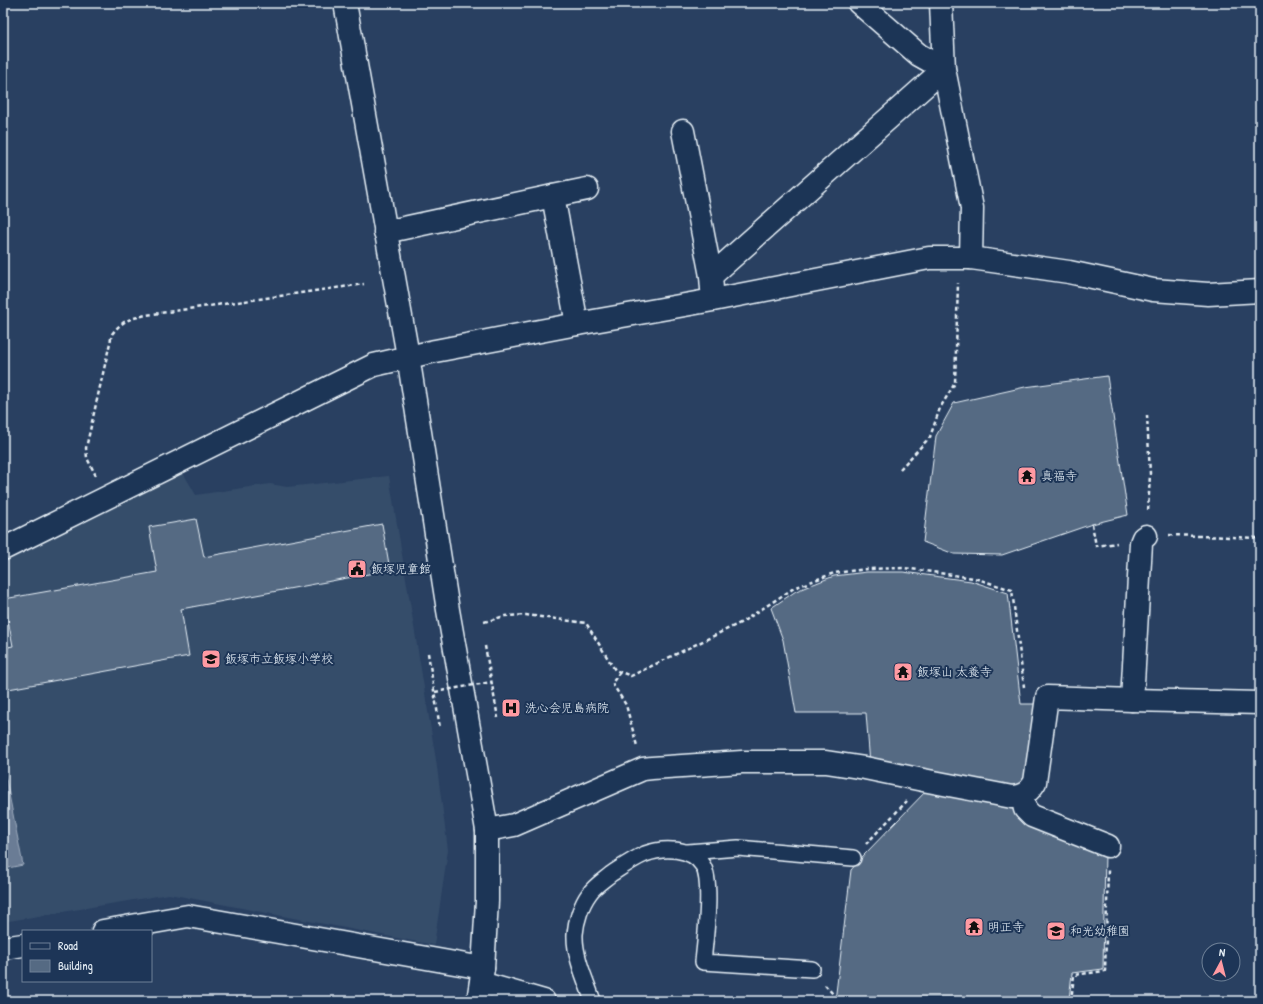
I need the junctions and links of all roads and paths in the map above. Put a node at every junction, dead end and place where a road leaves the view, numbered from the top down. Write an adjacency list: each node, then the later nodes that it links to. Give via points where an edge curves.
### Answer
1 (344, 3): 5 (street)
2 (361, 3): 5 (street)
3 (859, 3): 6 (street, via 919,54)
4 (941, 3): 6 (street)
5 (350, 32): 10 (street)
6 (944, 69): 11 (street, via 972,208); 12 (street)
7 (683, 131): 12 (street)
8 (587, 189): 9 (street)
9 (554, 196): 10 (street); 16 (street)
10 (386, 232): 17 (street)
11 (964, 258): 14 (street, via 1069,272 1153,290 1208,294); 15 (street, via 929,258); 19 (path, via 955,383 940,408 930,437)
12 (711, 276): 15 (street)
13 (364, 284): 20 (path, via 146,315 119,325 112,334 86,448 87,458)
14 (1260, 291)
15 (713, 300): 16 (street)
16 (577, 324): 17 (street)
17 (408, 356): 20 (street, via 374,365); 40 (street)
18 (1147, 415): 22 (path, via 1150,474)
19 (900, 469)
20 (106, 498): 25 (street)
21 (1092, 524): 24 (path, via 1096,546)
22 (1146, 536): 23 (path); 33 (street, via 1142,543)
23 (1260, 538)
24 (1102, 545)
25 (3, 549)
26 (484, 622): 29 (path, via 505,616 526,615 586,623 615,670)
27 (484, 646): 30 (path)
28 (428, 653): 31 (path)
29 (620, 672): 32 (path, via 631,676 742,622 794,588 834,573 904,568 974,578 1012,590 1025,697); 37 (path, via 612,683 626,705)
30 (491, 682): 31 (path, bridge); 35 (path)
31 (435, 692): 36 (path)
32 (1048, 697): 33 (street); 39 (street, via 1035,782)
33 (1132, 700): 34 (street)
34 (1260, 703)
35 (498, 718)
36 (440, 728)
37 (643, 769): 38 (street, via 742,762 826,762); 40 (street, via 514,825)
38 (923, 780): 39 (street, via 1012,797); 43 (path, via 910,798)
39 (1022, 796): 41 (street, via 1025,809 1032,816)
40 (487, 830): 48 (street, via 487,901)
41 (1108, 846): 53 (path, via 1105,971 1074,975)
42 (688, 852): 43 (lane, via 738,848); 47 (lane, via 704,866 707,875 707,922 703,962); 51 (lane, via 677,850 646,854 628,863 589,894 578,916 575,935 578,962)
43 (852, 858)
44 (109, 930): 48 (street, via 188,916)
45 (22, 945): 46 (street)
46 (3, 948)
47 (812, 969)
48 (481, 984): 50 (street)
49 (833, 994): 52 (path)
50 (544, 1001)
51 (593, 1001)
52 (832, 1001)
53 (1071, 1001)

